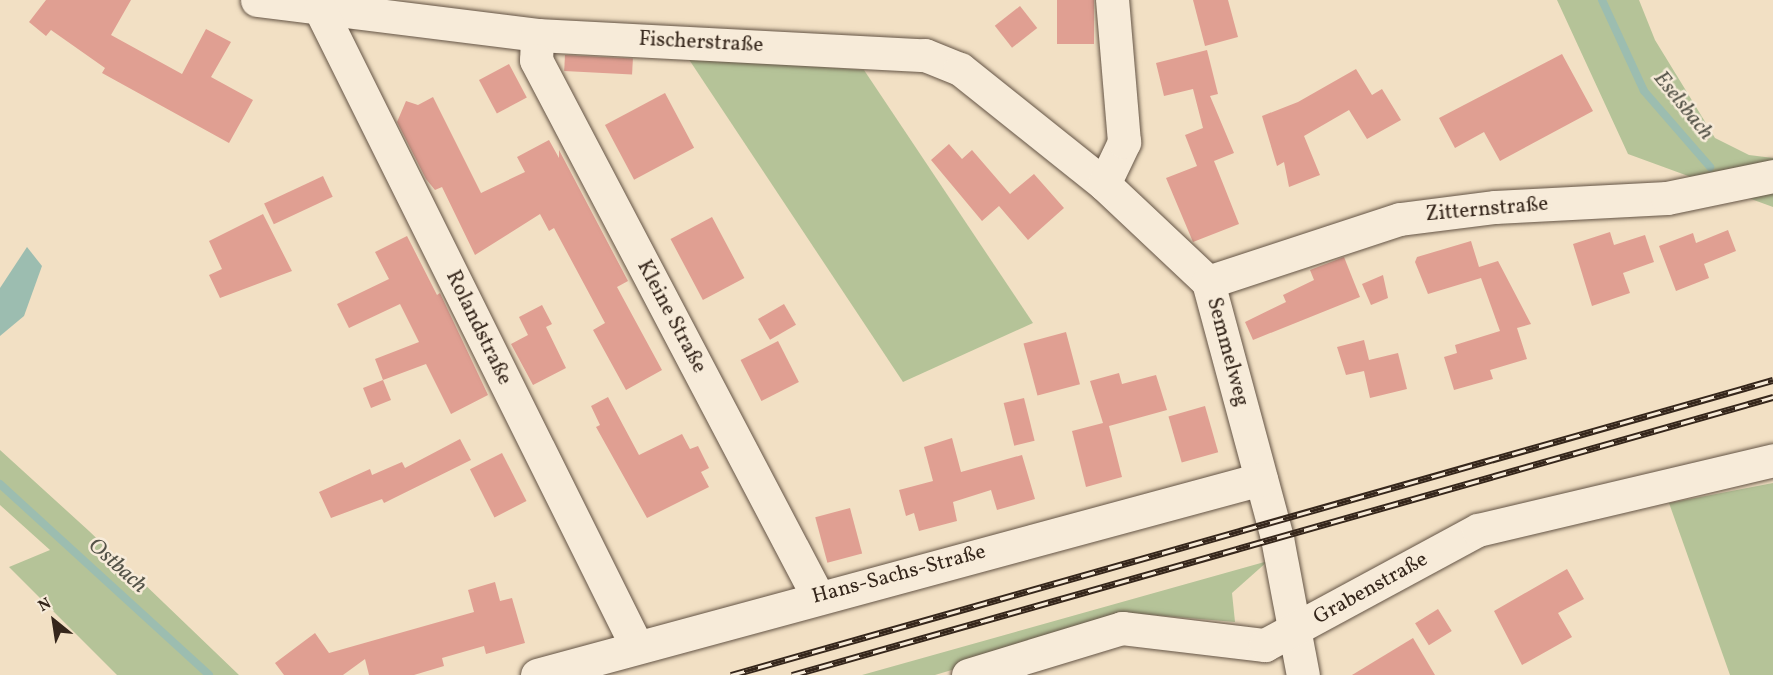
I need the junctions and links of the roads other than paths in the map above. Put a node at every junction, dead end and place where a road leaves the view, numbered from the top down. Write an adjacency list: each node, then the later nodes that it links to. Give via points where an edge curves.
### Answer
1 (257, 0): 3 (street, Fischerstraße)
2 (1112, 0): 6 (street, via 1124,142)
3 (320, 9): 4 (street, Fischerstraße); 12 (street, Rolandstraße)
4 (537, 34): 6 (street, Fischerstraße, via 926,55 960,69); 10 (street, Kleine Straße, via 536,60)
5 (1773, 176): 7 (street, Zitternstraße, via 1667,198 1495,207 1400,219)
6 (1104, 184): 7 (street, Semmelweg)
7 (1208, 282): 9 (street, Semmelweg)
8 (1773, 460): 11 (street, Grabenstraße, via 1478,530)
9 (1261, 479): 10 (street, Hans-Sachs-Straße); 11 (street, Semmelweg)
10 (818, 597): 12 (street, Hans-Sachs-Straße)
11 (1296, 631): 14 (street, Grabenstraße, via 1266,645 1122,628); 15 (street, Semmelweg)
12 (637, 647): 13 (street, Hans-Sachs-Straße)
13 (537, 675)
14 (968, 675)
15 (1303, 675)

